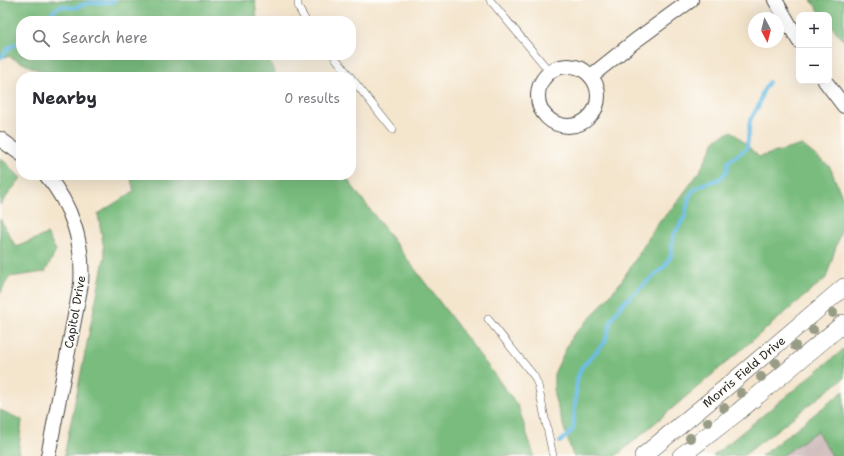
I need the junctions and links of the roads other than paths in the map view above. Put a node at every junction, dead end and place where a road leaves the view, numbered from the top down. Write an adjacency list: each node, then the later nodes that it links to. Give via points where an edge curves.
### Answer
1 (298, 0): 5 (lane, via 298,7)
2 (490, 0): 9 (lane)
3 (691, 0): 10 (street)
4 (774, 0): 6 (street)
5 (303, 16)
6 (796, 36)
7 (337, 60): 8 (lane)
8 (347, 72)
9 (550, 72): 10 (street, via 559,67 569,66 579,68); 10 (street, via 539,88 540,108 553,123 562,126 573,127 582,124 596,109 598,89)
10 (591, 76)
11 (356, 84): 14 (lane)
12 (827, 84): 13 (street)
13 (844, 106)
14 (393, 130)
15 (0, 139): 16 (street)
16 (16, 150)
17 (50, 180): 21 (street, Capitol Drive, via 61,194 72,217 78,235 82,270)
18 (844, 287): 23 (street, Morris Field Drive)
19 (488, 320): 22 (lane, via 534,376)
20 (844, 323): 24 (street)
21 (48, 456)
22 (553, 456)
23 (643, 456)
24 (681, 456)

